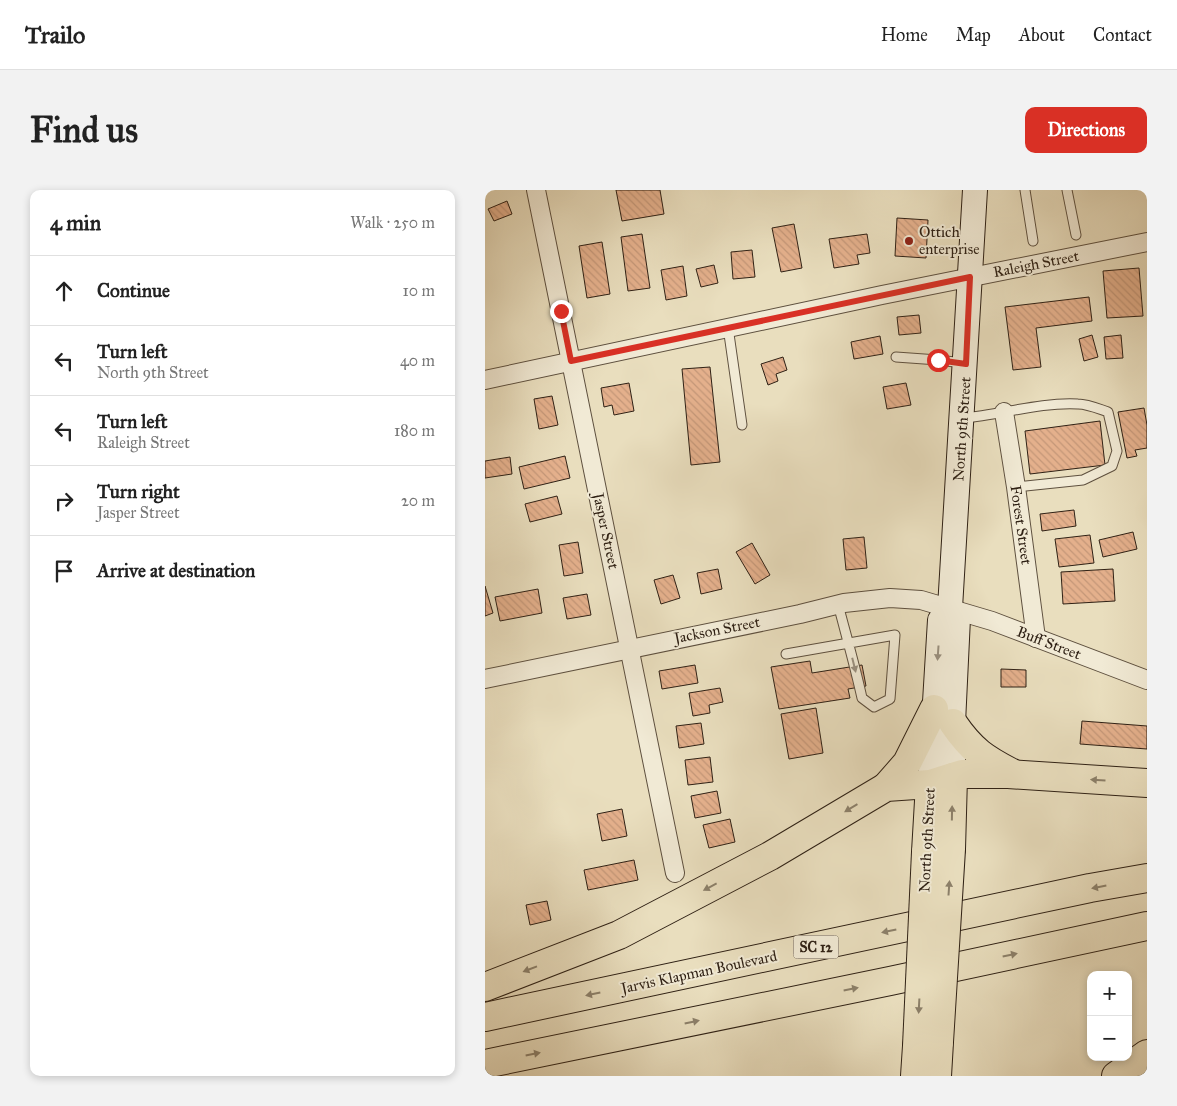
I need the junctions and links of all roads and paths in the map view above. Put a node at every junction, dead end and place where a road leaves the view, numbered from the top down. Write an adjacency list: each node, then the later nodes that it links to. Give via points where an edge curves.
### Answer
1 (536, 190): 11 (street, Jasper Street)
2 (975, 190): 8 (street, North 9th Street)
3 (1025, 190): 6 (lane)
4 (1067, 190): 5 (lane)
5 (1076, 234)
6 (1033, 241)
7 (1147, 242): 8 (street, Raleigh Street)
8 (970, 277): 9 (street, Raleigh Street); 12 (street, North 9th Street)
9 (728, 327): 11 (street, Raleigh Street); 16 (lane)
10 (896, 357): 12 (lane)
11 (571, 361): 13 (street, Raleigh Street); 22 (street, Jasper Street)
12 (966, 364): 15 (street, North 9th Street)
13 (485, 380)
14 (1004, 412): 15 (lane); 17 (street, Forest Street); 17 (lane, via 1079,404 1108,412 1117,451 1112,466 1083,480)
15 (963, 418): 19 (street, North 9th Street)
16 (742, 425)
17 (1016, 488): 20 (street, Forest Street)
18 (838, 604): 19 (street, Jackson Street, via 906,598); 21 (lane); 22 (street, Jackson Street)
19 (950, 608): 20 (street, Buff Street); 26 (street, North 9th Street, via 940,620)
20 (1036, 638): 25 (street, Buff Street)
21 (848, 643): 21 (lane, one-way to 21, via 862,698 874,707 890,699 895,635); 23 (lane)
22 (630, 648): 24 (street, Jackson Street); 31 (street, Jasper Street)
23 (785, 654)
24 (485, 679)
25 (1147, 680)
26 (943, 716): 27 (main road, via 985,759); 28 (street, North 9th Street); 30 (main road)
27 (1015, 775): 28 (main road, via 962,774); 29 (main road, one-way to 27)
28 (941, 781): 30 (main road); 36 (main road, North 9th Street, bridge)
29 (1147, 783)
30 (886, 787): 34 (main road, one-way to 34, via 770,856 619,935)
31 (675, 873)
32 (1147, 878): 35 (main road, Jarvis Klapman Boulevard / SC 12, one-way to 35)
33 (1147, 926): 38 (main road, one-way to 33)
34 (485, 987)
35 (485, 1017)
36 (928, 1044): 39 (main road, North 9th Street); 40 (main road, North 9th Street)
37 (1147, 1054): 41 (main road)
38 (485, 1064)
39 (915, 1076)
40 (937, 1076)
41 (1116, 1076)

